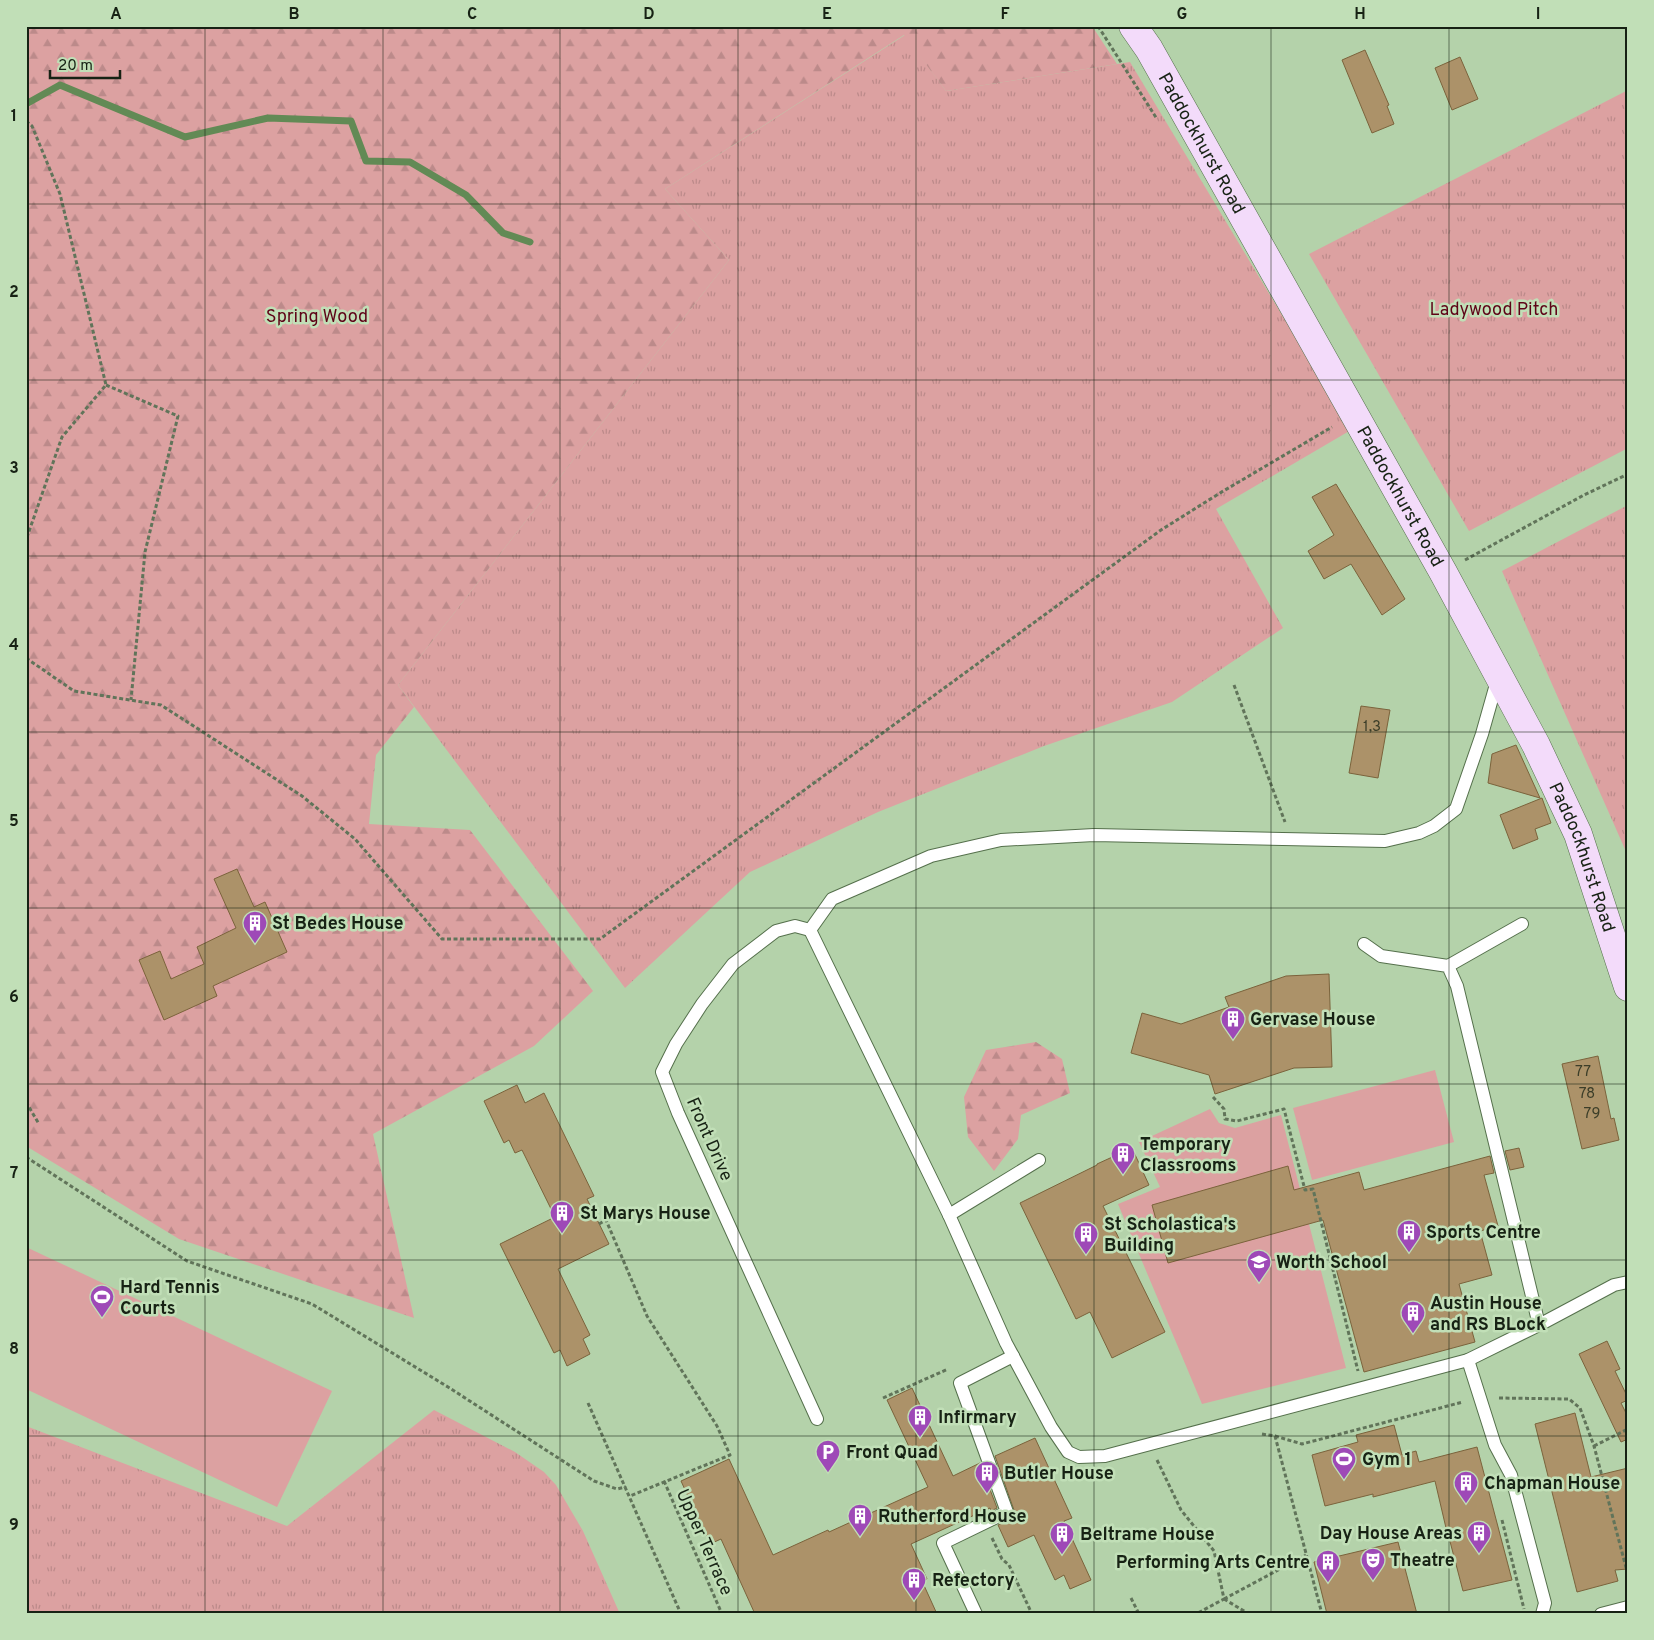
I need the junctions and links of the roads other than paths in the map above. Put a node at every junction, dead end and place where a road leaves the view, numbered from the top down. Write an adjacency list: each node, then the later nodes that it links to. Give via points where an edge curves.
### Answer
1 (1133, 26): 2 (main road, Paddockhurst Road, via 1354,413)
2 (1502, 681): 4 (lane, via 1495,688 1456,809 1419,833 1385,841 1094,835 1001,840 931,856 832,899); 7 (main road, Paddockhurst Road, via 1578,834)
3 (1522, 924): 6 (lane)
4 (810, 930): 9 (lane); 14 (lane, Front Drive, via 795,926 776,931 733,964 702,1004 662,1072)
5 (1364, 944): 6 (lane, via 1381,956)
6 (1448, 966): 11 (lane, via 1457,986)
7 (1628, 987)
8 (1038, 1160): 9 (lane)
9 (949, 1215): 12 (lane)
10 (1628, 1282): 11 (lane, via 1614,1285)
11 (1539, 1326): 13 (lane)
12 (1013, 1356): 13 (lane, via 1057,1436 1068,1452 1079,1457 1105,1456); 16 (lane, via 960,1383 1006,1512 943,1543)
13 (1468, 1360): 17 (lane, via 1476,1399 1511,1475 1545,1603)
14 (817, 1419)
15 (1628, 1607): 18 (lane)
16 (976, 1614)
17 (1542, 1614)
18 (1601, 1614)

